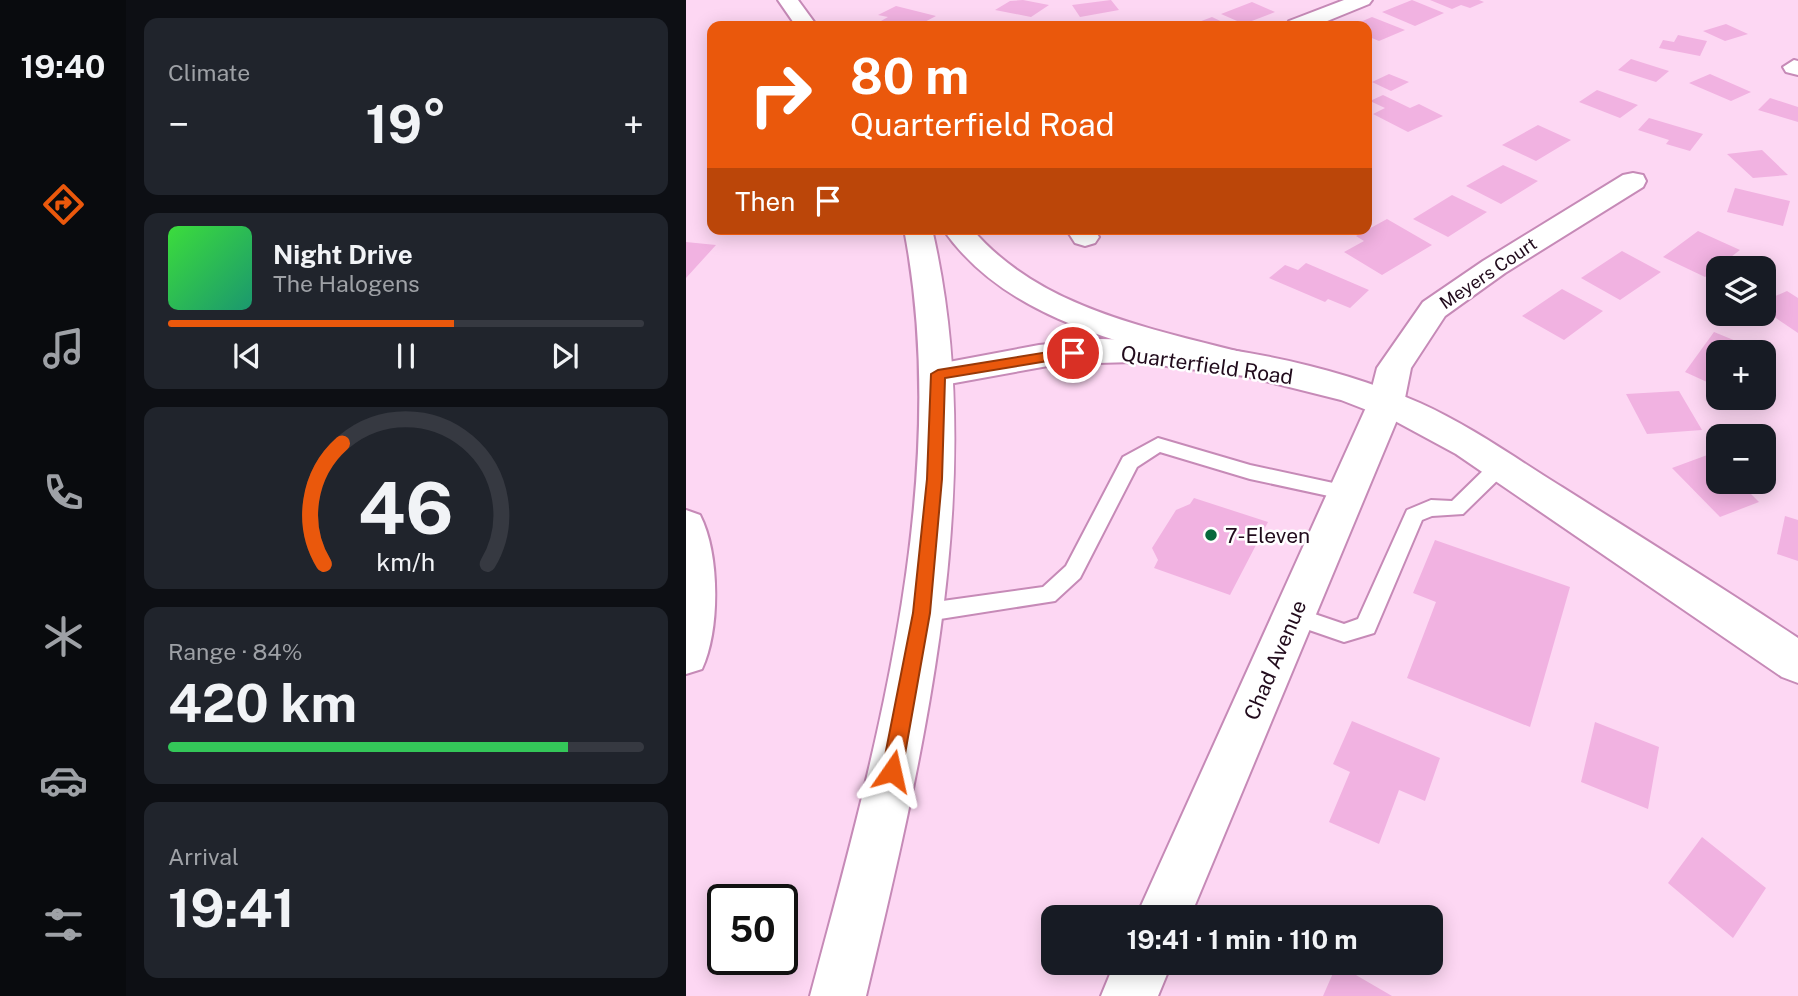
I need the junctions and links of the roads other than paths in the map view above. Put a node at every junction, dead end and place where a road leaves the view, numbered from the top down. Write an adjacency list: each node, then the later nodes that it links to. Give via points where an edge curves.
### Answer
1 (788, 0): 3 (street)
2 (1362, 0): 4 (street)
3 (803, 21)
4 (1310, 21)
5 (1633, 181): 10 (street, Meyers Court, via 1434,309 1394,368)
6 (919, 235): 9 (street, via 934,309)
7 (962, 235): 8 (street, via 1001,277 1027,292 1127,330)
8 (1255, 368): 9 (street, Quarterfield Road, via 1100,350); 10 (street, Quarterfield Road)
9 (938, 374): 14 (street)
10 (1386, 404): 11 (street, Quarterfield Road, via 1448,433); 12 (street, Chad Avenue)
11 (1500, 466): 15 (lane, via 1456,509 1431,508 1414,515 1366,626 1344,633); 17 (street, Quarterfield Road)
12 (1347, 493): 14 (lane, via 1158,445 1130,462 1073,572 1048,595); 15 (street, Chad Avenue)
13 (686, 526): 16 (street, via 692,546 694,605)
14 (921, 613): 20 (street, via 882,824)
15 (1294, 616): 18 (street, Chad Avenue)
16 (686, 655)
17 (1798, 663)
18 (1168, 905)
19 (1138, 975): 21 (street)
20 (838, 996)
21 (1129, 996)

